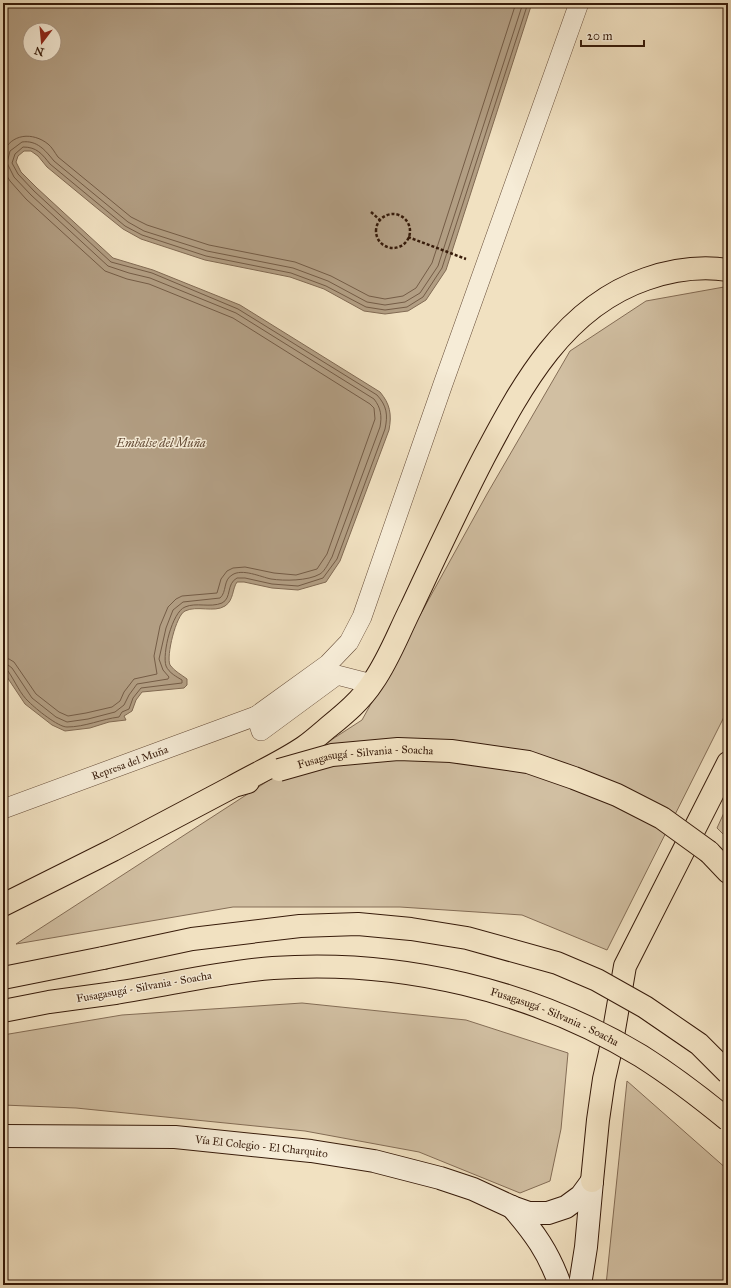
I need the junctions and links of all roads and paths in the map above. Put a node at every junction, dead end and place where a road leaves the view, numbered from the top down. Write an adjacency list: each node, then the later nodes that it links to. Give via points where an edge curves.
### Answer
1 (579, 3): 5 (street, Represa del Muña)
2 (371, 212): 3 (path)
3 (380, 220): 4 (path, via 393,214 403,218 410,227); 4 (path, via 376,232 384,246 395,248 405,243)
4 (408, 237): 5 (path)
5 (485, 266): 8 (street, Represa del Muña, via 362,617 349,642 328,664)
6 (728, 270): 7 (highway, via 687,269 635,282 584,313 560,336 538,364 505,418 461,501 391,653)
7 (372, 684): 8 (street, via 337,675 261,731); 10 (highway, via 351,709 304,747)
8 (256, 716): 11 (street, Represa del Muña)
9 (728, 763): 19 (highway, via 625,966 604,1079)
10 (234, 786): 12 (highway, Fusagasugá - Silvania - Soacha, bridge, via 332,755 398,749 451,751 528,762 617,795 662,818 709,852); 13 (highway, Fusagasugá - Silvania - Soacha)
11 (3, 809)
12 (728, 872)
13 (3, 905)
14 (3, 978): 16 (highway, bridge, via 192,939 300,926 358,924 411,929 467,938 557,963 597,980 645,1007 699,1044)
15 (3, 1011): 17 (highway, Fusagasugá - Silvania - Soacha, bridge, via 219,974 274,968 336,967 383,970 437,978 490,990 542,1008 592,1030 640,1056 686,1086)
16 (728, 1073)
17 (728, 1120)
18 (3, 1136): 20 (main road, Vía El Colegio - El Charquito, via 175,1137 283,1147 374,1161 440,1178 473,1189)
19 (592, 1181): 20 (main road, Vía El Colegio - El Charquito, via 581,1196 566,1207 548,1213 530,1213); 22 (main road)
20 (512, 1207): 21 (main road, Vía El Colegio - El Charquito, via 532,1230 548,1256)
21 (560, 1285)
22 (580, 1285)

